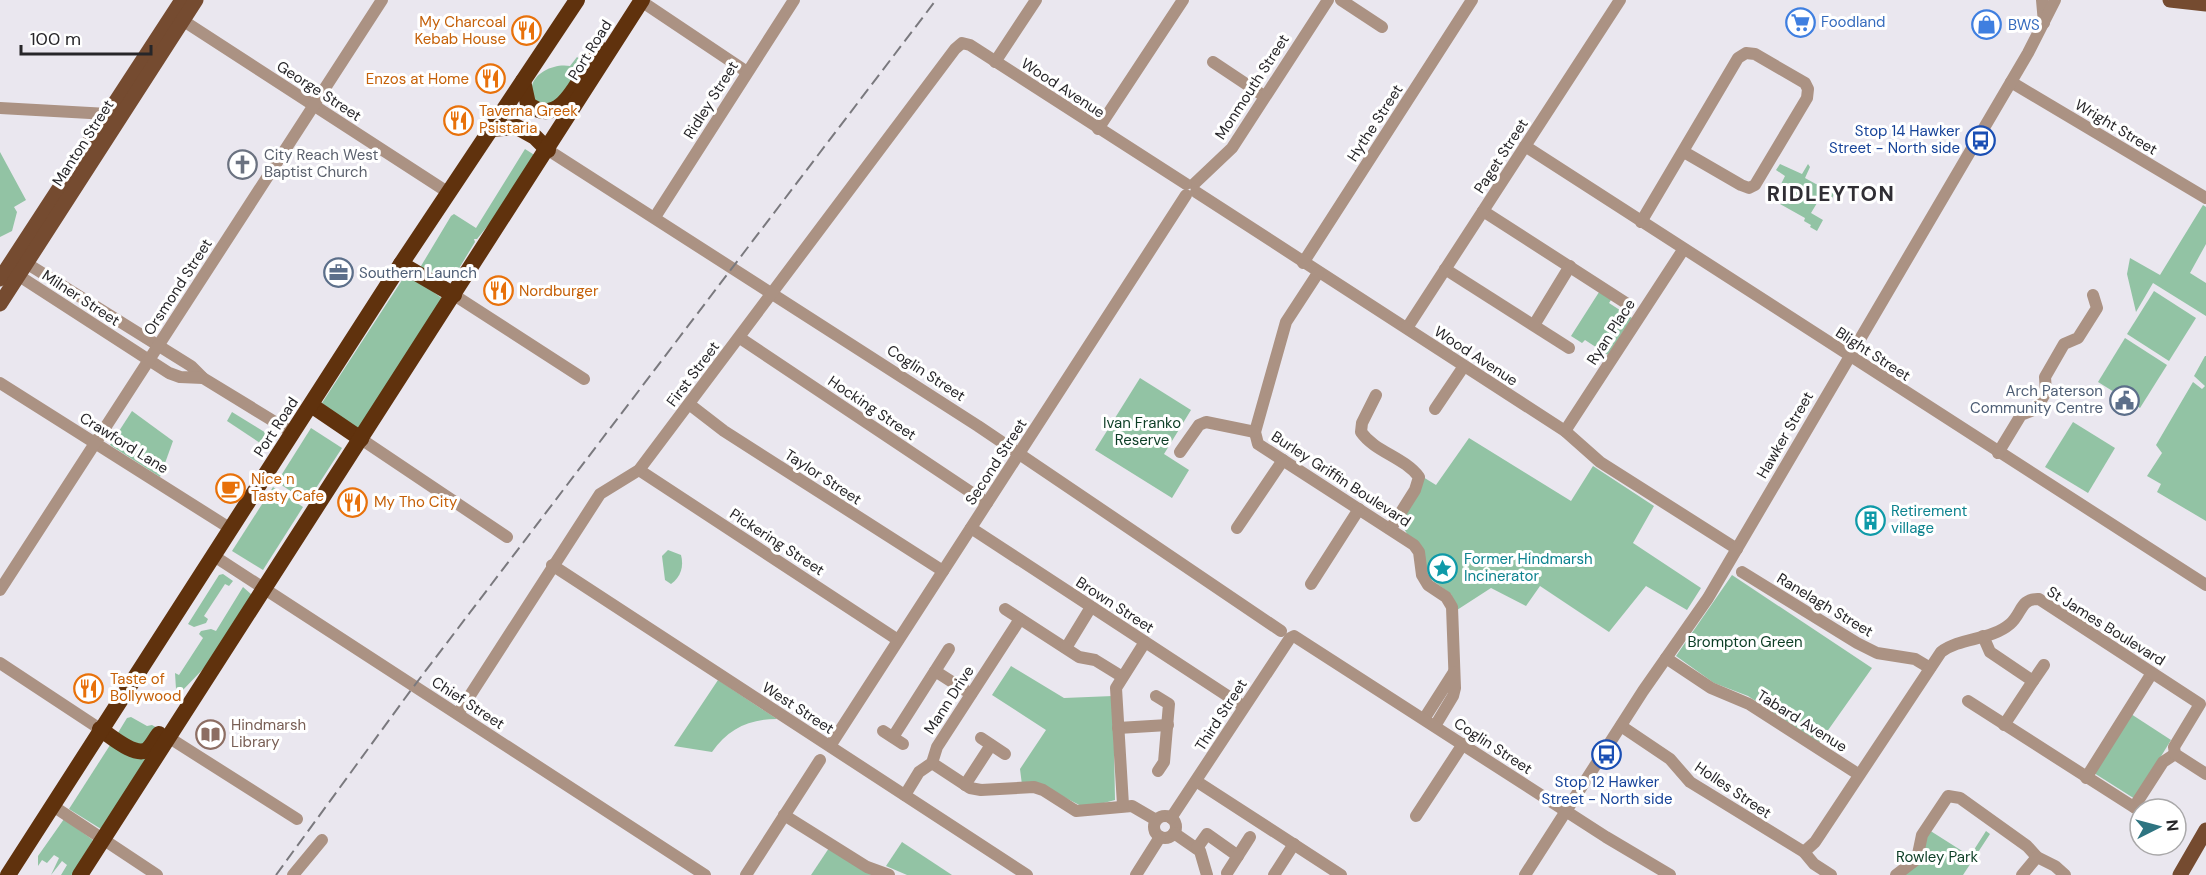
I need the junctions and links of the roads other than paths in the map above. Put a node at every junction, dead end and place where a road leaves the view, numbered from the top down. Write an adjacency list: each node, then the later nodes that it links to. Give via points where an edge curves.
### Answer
1 (182, 0): 17 (main road, Manton Street)
2 (196, 0): 17 (main road, Manton Street)
3 (382, 0): 28 (street, Orsmond Street)
4 (577, 0): 25 (highway, Port Road)
5 (642, 0): 18 (highway, Port Road); 24 (street)
6 (794, 0): 24 (street, Ridley Street)
7 (1036, 0): 22 (street)
8 (1183, 0): 32 (street)
9 (1328, 0): 27 (street, Monmouth Street)
10 (1341, 0): 20 (street)
11 (1472, 0): 43 (street, Hythe Street)
12 (1620, 0): 33 (street, Paget Street)
13 (2042, 0): 19 (street)
14 (2055, 0): 19 (street, Hawker Street)
15 (2170, 0): 16 (main road)
16 (2206, 4)
17 (178, 17): 28 (street, George Street); 30 (main road, Manton Street)
18 (627, 24): 25 (highway, via 596,53 557,109 542,112 529,105); 34 (highway, Port Road)
19 (2044, 24): 26 (street, Hawker Street)
20 (1382, 27)
21 (955, 49): 22 (street, Wood Avenue, via 962,43 970,45); 49 (street, First Street)
22 (995, 62): 32 (street, Wood Avenue)
23 (1213, 62): 27 (street)
24 (747, 72): 40 (street, Ridley Street)
25 (523, 81): 31 (highway, Port Road)
26 (2011, 82): 38 (street, Wright Street); 59 (street, Hawker Street)
27 (1264, 96): 36 (street, Monmouth Street, via 1232,148)
28 (314, 106): 37 (street, George Street); 57 (street, Orsmond Street)
29 (0, 108): 30 (street)
30 (114, 117): 46 (main road, Manton Street)
31 (492, 129): 34 (highway, via 517,127); 37 (highway, Port Road)
32 (1098, 129): 36 (street, Wood Avenue)
33 (1525, 146): 39 (street, Paget Street); 41 (street, Blight Street)
34 (548, 150): 40 (street, Coglin Street); 50 (highway, Port Road)
35 (1684, 152): 35 (street, via 1738,58 1746,53 1755,54 1805,83 1807,98 1755,185 1741,185); 41 (street)
36 (1191, 188): 43 (street, Wood Avenue); 75 (street, Second Street)
37 (449, 193): 44 (highway, Port Road)
38 (2206, 198)
39 (1483, 211): 45 (street); 47 (street, Paget Street)
40 (655, 217): 49 (street, Coglin Street)
41 (1641, 222): 42 (street, Blight Street)
42 (1683, 250): 59 (street, Blight Street); 69 (street, Ryan Place)
43 (1303, 263): 48 (street, Wood Avenue)
44 (401, 264): 50 (highway); 67 (highway, Port Road)
45 (1570, 266): 53 (street); 54 (street)
46 (13, 268): 52 (main road, Manton Street); 57 (street, Milner Street); 60 (street, Milner Street)
47 (1445, 269): 54 (street); 55 (street, Paget Street)
48 (1318, 273): 55 (street, Wood Avenue); 70 (street, Burley Griffin Boulevard, via 1286,322)
49 (773, 293): 56 (street, First Street); 75 (street, Coglin Street)
50 (454, 295): 63 (street); 72 (highway, Port Road)
51 (2093, 295): 76 (street, via 2097,308 2078,338 2064,344 2045,377 2046,392 2036,409 2021,415)
52 (0, 304)
53 (1629, 305)
54 (1534, 325): 58 (street)
55 (1407, 328): 61 (street, Wood Avenue)
56 (740, 338): 66 (street, First Street); 79 (street, Hocking Street)
57 (158, 346): 60 (street, Orsmond Street); 62 (street, Milner Street)
58 (1569, 348)
59 (1849, 357): 76 (street, Blight Street); 86 (street, Hawker Street)
60 (149, 360): 62 (street, Milner Street, via 180,377); 73 (street, Orsmond Street)
61 (1464, 366): 68 (street); 69 (street, Wood Avenue)
62 (204, 378): 71 (street, Milner Street)
63 (584, 379)
64 (0, 383): 73 (street, Crawford Lane)
65 (1376, 395): 83 (street, via 1361,432 1366,440 1413,469 1419,477)
66 (689, 404): 78 (street, First Street); 89 (street, Taylor Street, via 724,431)
67 (311, 405): 71 (highway, Port Road); 72 (highway)
68 (1435, 409)
69 (1565, 431): 86 (street, Wood Avenue, via 1600,462)
70 (1255, 432): 74 (street, via 1206,422 1199,425); 77 (street, Burley Griffin Boulevard, via 1258,444)
71 (293, 433): 84 (highway, Port Road)
72 (361, 439): 85 (street); 93 (highway, Port Road)
73 (95, 443): 84 (street, Crawford Lane); 94 (street, Orsmond Street)
74 (1180, 452)
75 (1020, 453): 79 (street, Second Street); 98 (street, Coglin Street)
76 (1998, 453): 92 (street, Blight Street)
77 (1283, 460): 80 (street, Burley Griffin Boulevard); 82 (street)
78 (639, 470): 88 (street, First Street, via 600,494); 100 (street, Pickering Street)
79 (987, 502): 81 (street, Second Street)
80 (1359, 509): 83 (street, Burley Griffin Boulevard); 91 (street)
81 (971, 528): 89 (street, Second Street); 95 (street, Brown Street)
82 (1237, 528)
83 (1391, 528): 119 (street, Burley Griffin Boulevard, via 1414,545 1428,585 1446,597 1452,607 1453,696)
84 (231, 529): 87 (highway, Port Road)
85 (507, 537)
86 (1737, 549): 105 (street, Hawker Street)
87 (214, 556): 93 (street, Chief Street); 124 (highway, Port Road)
88 (552, 565): 118 (street, First Street); 128 (street, West Street)
89 (943, 571): 100 (street, Second Street)
90 (1742, 572): 108 (street, Ranelagh Street, via 1857,643 1877,653 1915,659)
91 (1311, 584)
92 (2206, 585)
93 (264, 589): 117 (highway, Port Road); 118 (street, Chief Street)
94 (0, 590)
95 (1091, 607): 102 (street, Brown Street); 103 (street)
96 (1005, 609): 97 (street)
97 (1020, 619): 103 (street); 113 (street, Mann Drive)
98 (1281, 631)
99 (1983, 636): 108 (street, St James Boulevard, via 1952,644); 110 (street, St James Boulevard, via 2009,625 2025,601 2039,599); 112 (street, via 1990,652)
100 (898, 640): 128 (street, Second Street)
101 (1300, 640): 116 (street, Third Street, via 1290,638); 119 (street, Coglin Street)
102 (1145, 642): 111 (street); 116 (street, Brown Street)
103 (1066, 648): 111 (street)
104 (949, 649): 109 (street)
105 (1666, 658): 122 (street, Hawker Street); 134 (street, Tabard Avenue, via 1711,688 1749,704)
106 (0, 663): 124 (street)
107 (2044, 665): 112 (street)
108 (1930, 668): 134 (street, St James Boulevard)
109 (935, 670): 113 (street); 126 (street)
110 (2152, 673): 130 (street, St James Boulevard, via 2200,704 2174,747); 136 (street)
111 (1121, 676): 123 (street, via 1116,688)
112 (2033, 681): 121 (street)
113 (971, 694): 132 (street, Mann Drive, via 937,747)
114 (1156, 696): 120 (street, via 1169,704)
115 (1968, 701): 121 (street)
116 (1244, 706): 137 (street, Third Street)
117 (184, 713): 124 (highway, via 168,721 143,752); 125 (highway, Port Road)
118 (458, 714): 166 (street, Chief Street)
119 (1430, 722): 127 (street, Coglin Street)
120 (1168, 725): 123 (street); 133 (street, via 1164,762)
121 (2004, 725): 136 (street)
122 (1621, 726): 144 (street, Hawker Street); 158 (street, Holles Street, via 1670,759 1690,782)
123 (1118, 728): 142 (street)
124 (100, 729): 143 (highway, Port Road)
125 (168, 737): 148 (street); 154 (highway, Port Road)
126 (893, 737)
127 (1463, 744): 144 (street, Coglin Street); 146 (street)
128 (830, 746): 139 (street, West Street)
129 (1005, 754): 138 (street, via 986,741)
130 (2175, 754): 135 (street); 140 (street, via 2163,762)
131 (820, 760): 145 (street)
132 (932, 763): 138 (street); 139 (street, Mann Drive, via 920,772)
133 (1158, 771)
134 (1858, 774): 158 (street, St James Boulevard, via 1815,842)
135 (2206, 774)
136 (2086, 778): 141 (street)
137 (1196, 781): 147 (street, Third Street); 156 (street)
138 (965, 785): 142 (street, via 981,790 1034,788 1076,811)
139 (905, 795): 169 (street, West Street)
140 (2144, 797)
141 (2128, 804)
142 (1122, 805): 149 (street, via 1132,806)
143 (53, 806): 154 (street); 162 (highway, Port Road)
144 (1566, 811): 174 (street, Hawker Street); 175 (street, Coglin Street)
145 (784, 815): 167 (street); 168 (street, via 867,867)
146 (1416, 816)
147 (1171, 818): 149 (street, via 1162,816); 150 (street, via 1176,826)
148 (297, 819)
149 (1156, 820): 151 (street, via 1154,829)
150 (1174, 833): 151 (street, via 1168,838); 157 (street)
151 (1160, 837): 170 (street)
152 (1250, 837): 159 (street)
153 (2204, 838): 180 (main road)
154 (103, 839): 163 (highway, Port Road); 164 (street)
155 (322, 840): 165 (street)
156 (1293, 844): 172 (street); 173 (street)
157 (1197, 848): 159 (street, via 1207,834); 171 (street)
158 (1804, 852): 176 (street, Holles Street)
159 (1238, 856): 161 (street)
160 (2037, 857): 177 (street, via 1960,798 1948,796 1922,835 1917,859); 178 (street); 179 (street)
161 (1227, 873)
162 (8, 875)
163 (80, 875)
164 (157, 875)
165 (293, 875)
166 (705, 875)
167 (746, 875)
168 (889, 875)
169 (1028, 875)
170 (1136, 875)
171 (1207, 875)
172 (1274, 875)
173 (1341, 875)
174 (1525, 875)
175 (1670, 875)
176 (1831, 875)
177 (1896, 875)
178 (2022, 875)
179 (2066, 875)
180 (2180, 875)

